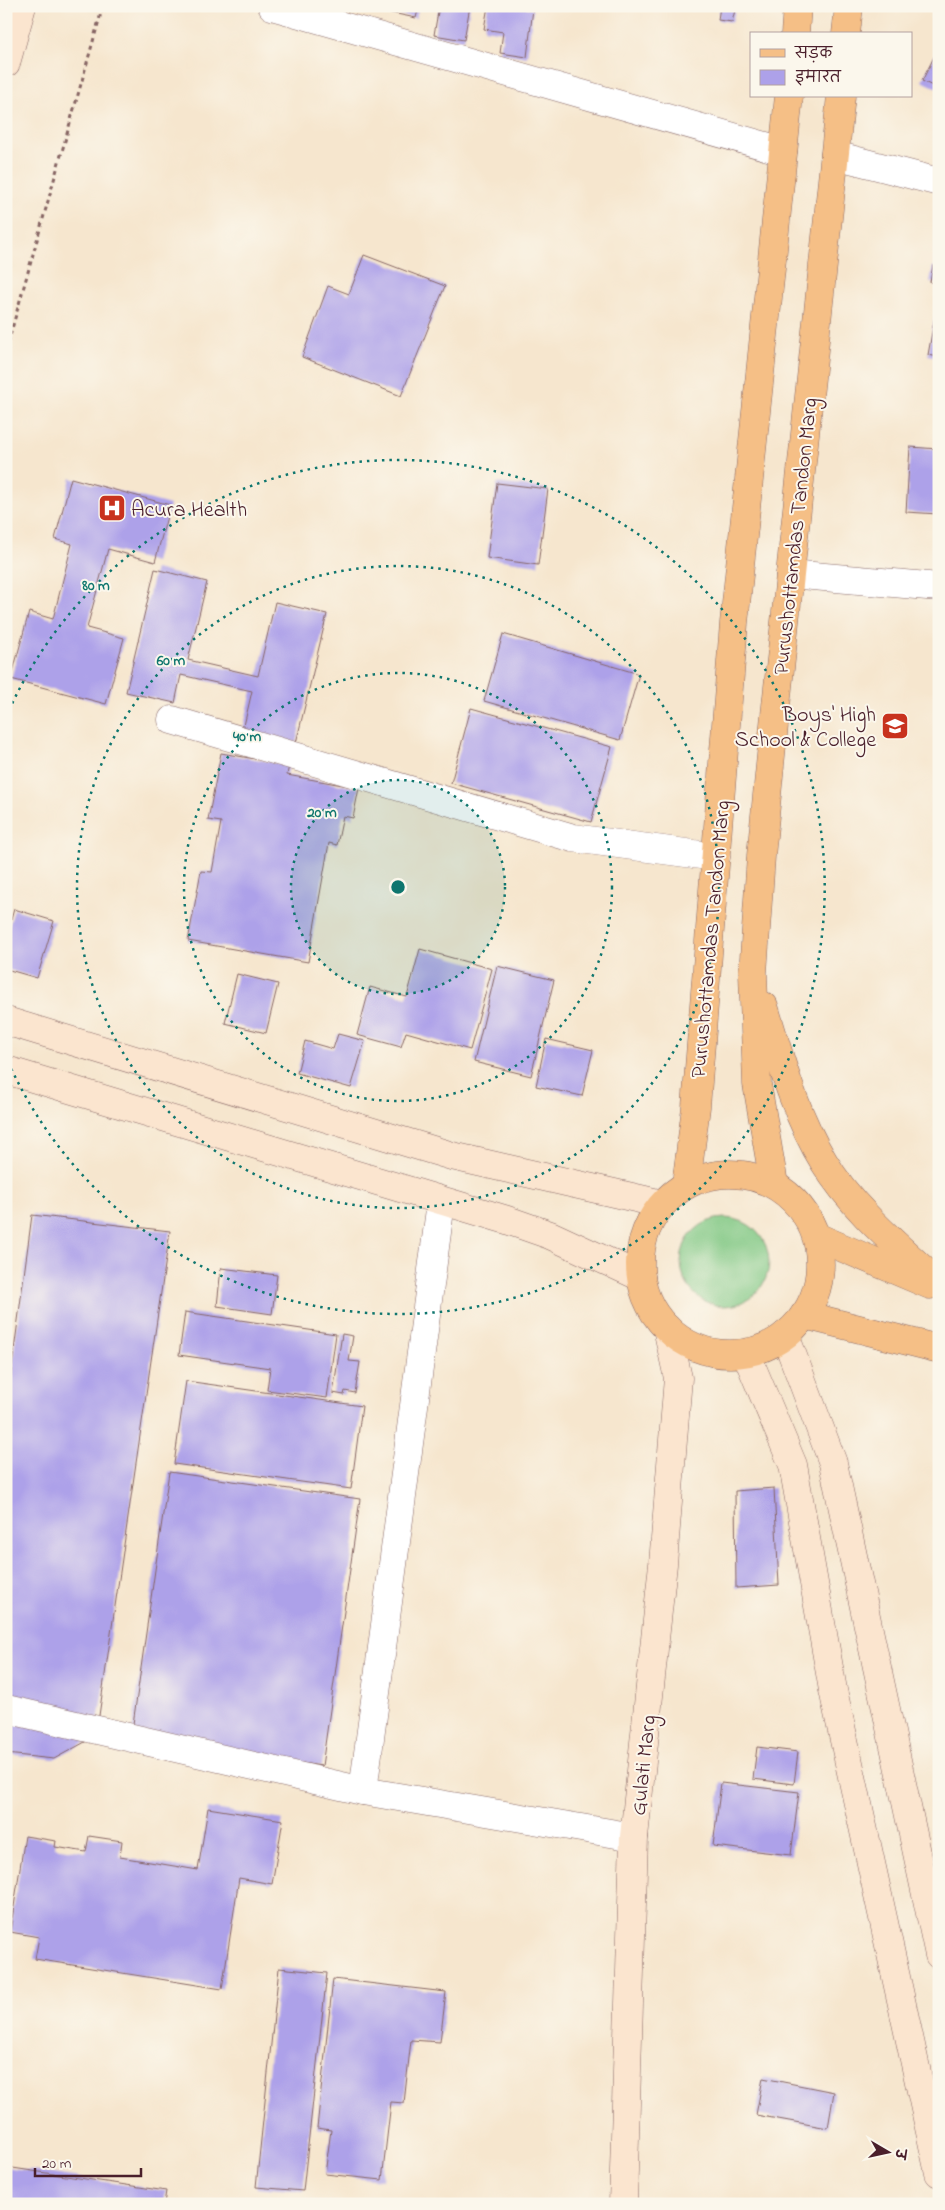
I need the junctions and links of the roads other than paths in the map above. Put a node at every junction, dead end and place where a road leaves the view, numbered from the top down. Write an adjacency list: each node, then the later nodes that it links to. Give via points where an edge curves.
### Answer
1 (22, 6): 7 (street)
2 (272, 6): 10 (street)
3 (797, 6): 5 (main road)
4 (849, 6): 6 (main road)
5 (795, 32)
6 (846, 32)
7 (6, 63)
8 (789, 98): 10 (main road, Purushottamdas Tandon Marg)
9 (840, 98): 11 (main road, Purushottamdas Tandon Marg)
10 (783, 151): 16 (main road, Purushottamdas Tandon Marg, via 734,623)
11 (835, 154): 12 (street); 13 (main road, Purushottamdas Tandon Marg)
12 (939, 182)
13 (790, 574): 14 (street); 17 (main road, Purushottamdas Tandon Marg, via 761,856)
14 (939, 586)
15 (172, 720): 16 (street, via 573,838)
16 (716, 857): 21 (main road, Purushottamdas Tandon Marg, via 696,1107)
17 (753, 973): 20 (main road, Purushottamdas Tandon Marg, via 757,1084); 26 (main road, via 803,1123 824,1162 845,1192)
18 (6, 1021): 23 (street, via 452,1156)
19 (6, 1070): 22 (street)
20 (774, 1184): 21 (main road, via 746,1174 715,1174); 24 (main road, via 793,1198 807,1216)
21 (686, 1185): 23 (main road)
22 (441, 1202): 25 (street, via 550,1235); 34 (street)
23 (662, 1204): 25 (main road, via 648,1226 640,1251)
24 (816, 1237): 27 (main road); 28 (main road, via 821,1264 816,1291)
25 (641, 1277): 29 (main road, via 649,1305)
26 (939, 1284)
27 (939, 1289)
28 (804, 1315): 30 (main road); 31 (main road)
29 (667, 1328): 32 (main road, via 684,1342 703,1350 724,1354); 35 (street, Gulati Marg, via 678,1378 664,1564)
30 (785, 1335): 32 (main road, via 767,1347); 36 (street, via 833,1463)
31 (939, 1349)
32 (746, 1353): 37 (street, via 793,1465 833,1690)
33 (6, 1709): 34 (street)
34 (363, 1792): 35 (street)
35 (634, 1836): 38 (street, Gulati Marg)
36 (939, 1955)
37 (939, 2173)
38 (624, 2204)

